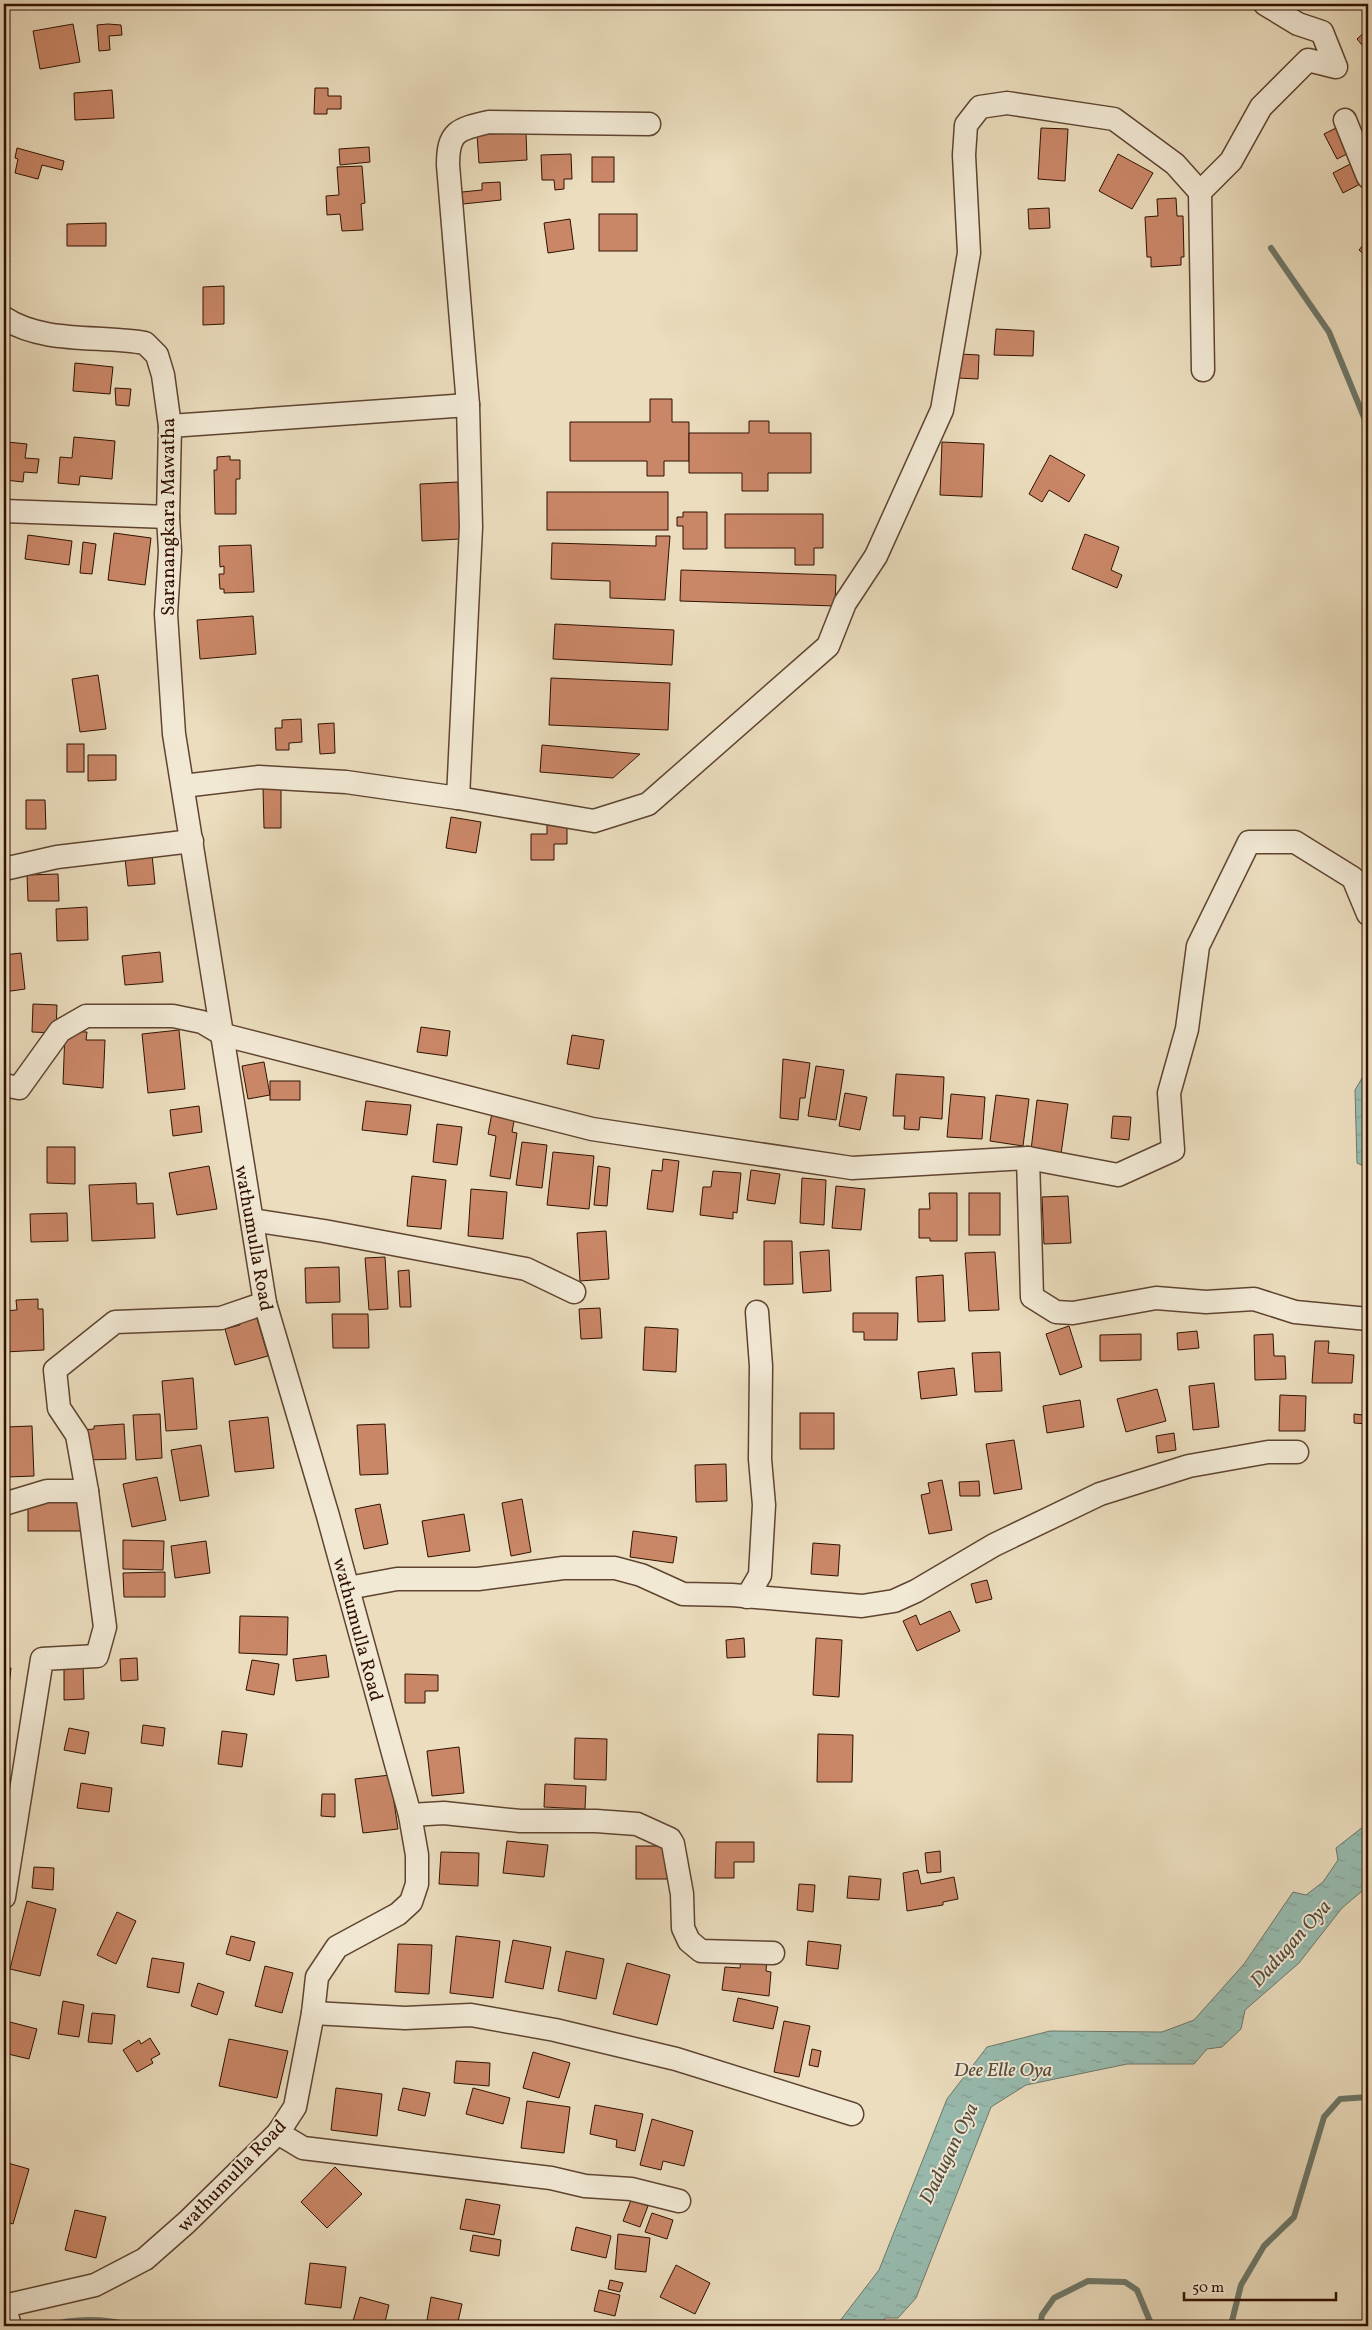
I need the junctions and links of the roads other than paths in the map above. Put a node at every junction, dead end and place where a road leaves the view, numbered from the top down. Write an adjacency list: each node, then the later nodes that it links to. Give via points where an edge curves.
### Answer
1 (1265, 4): 5 (street, via 1298,24 1322,32 1336,67 1308,60 1297,70 1261,107 1231,161)
2 (1345, 120): 4 (street)
3 (650, 124): 8 (street, via 489,122 456,133 448,146 448,166)
4 (1368, 177)
5 (1200, 192): 7 (street); 13 (street, via 1175,164 1114,119 1007,102 980,107 966,125 964,155 969,253 942,410 876,556 845,603 828,646 648,804 594,821)
6 (4, 318): 9 (street, Saranangkara Mawatha, via 17,327 36,332 145,343 157,355)
7 (1203, 370)
8 (468, 405): 9 (street); 13 (street, via 471,528)
9 (170, 426): 11 (street, Saranangkara Mawatha)
10 (4, 511): 11 (street)
11 (168, 517): 12 (street, Saranangkara Mawatha, via 170,551 166,614 174,734)
12 (183, 786): 13 (street, via 259,777 346,782); 14 (street, Saranangkara Mawatha)
13 (458, 798)
14 (192, 841): 15 (street, via 57,857); 17 (street, wathumulla Road)
15 (4, 869)
16 (1368, 914): 19 (street, via 1353,878 1295,842 1249,842 1198,946 1187,1029 1169,1093 1173,1150 1118,1175)
17 (224, 1035): 18 (street, via 202,1022 173,1016 86,1016 60,1031 19,1088); 19 (street, via 592,1129 852,1168); 20 (street, wathumulla Road, via 227,1075)
18 (4, 1085)
19 (1028, 1158): 24 (street, via 1032,1297 1056,1312 1073,1314 1156,1298 1206,1302 1254,1299 1295,1312)
20 (252, 1220): 21 (street, via 526,1269); 22 (street, wathumulla Road)
21 (574, 1292)
22 (265, 1303): 26 (street, via 221,1318 115,1322 55,1370 59,1408 77,1435); 28 (street, wathumulla Road)
23 (757, 1312): 29 (street, via 764,1505 760,1576)
24 (1368, 1319)
25 (1297, 1452): 29 (street, via 1268,1452 1189,1466 1100,1494 994,1545 894,1601 862,1606)
26 (87, 1491): 27 (street, via 47,1491); 31 (street, via 104,1627 97,1656 42,1659)
27 (4, 1504)
28 (348, 1588): 29 (street, via 397,1579 478,1579 563,1568 615,1568 684,1594); 30 (street, wathumulla Road)
29 (747, 1597)
30 (410, 1815): 32 (street, via 444,1812 520,1821 637,1824 673,1844 688,1941 701,1951); 33 (street, wathumulla Road, via 417,1855 417,1884 411,1902 398,1914 337,1947 318,1977)
31 (4, 1897)
32 (773, 1953)
33 (314, 2013): 34 (street, via 405,2018 470,2015 555,2030 676,2059); 35 (street, wathumulla Road, via 295,2106)
34 (852, 2114)
35 (278, 2133): 36 (street, via 303,2148 551,2178 585,2186 631,2189); 37 (street, wathumulla Road, via 145,2259 96,2285)
36 (679, 2201)
37 (6, 2314)

